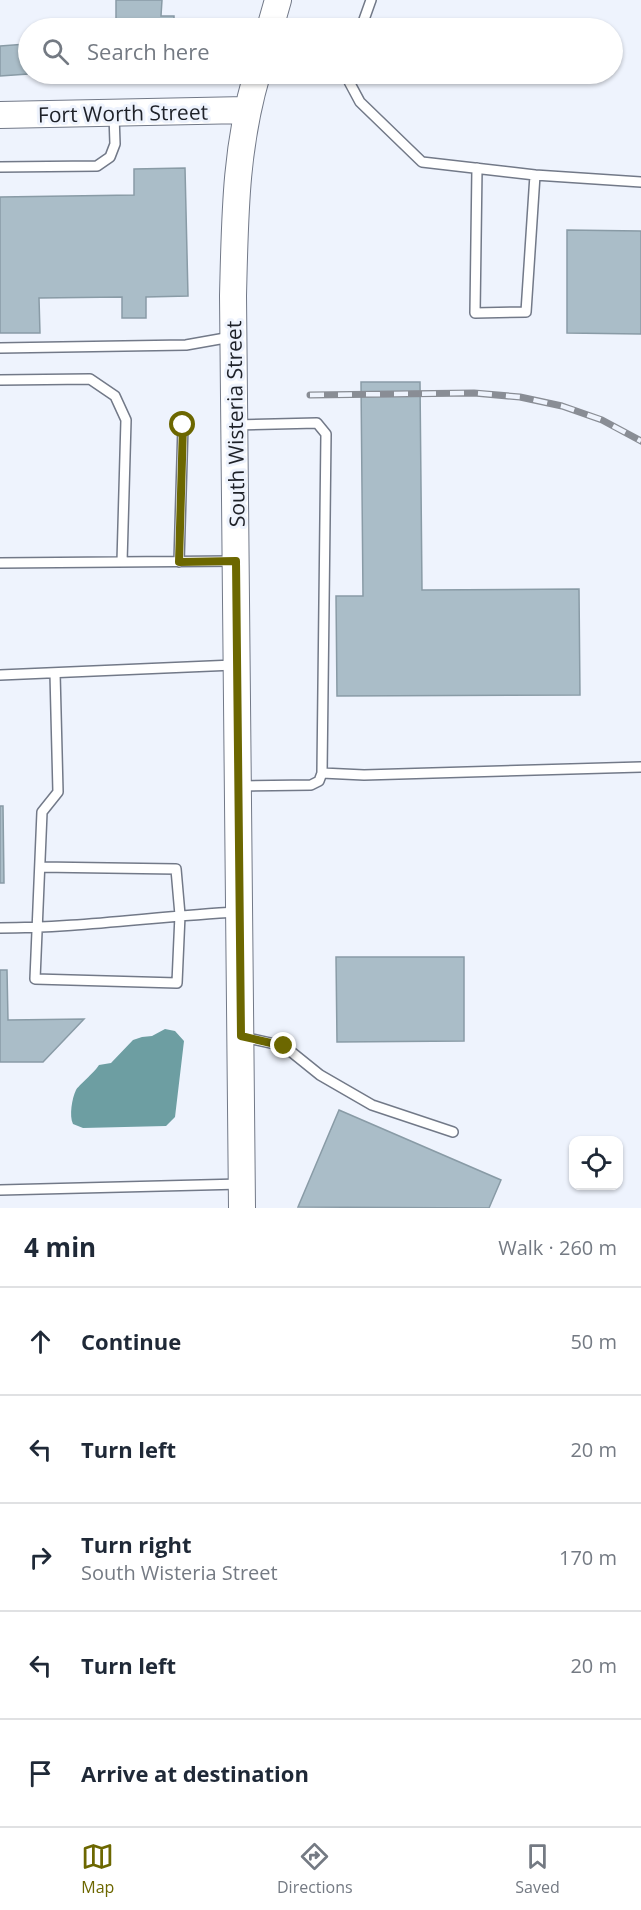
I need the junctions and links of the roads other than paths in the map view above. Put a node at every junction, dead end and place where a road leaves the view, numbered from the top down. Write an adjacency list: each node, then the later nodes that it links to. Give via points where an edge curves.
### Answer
1 (278, 0): 3 (street)
2 (371, 0): 4 (lane)
3 (273, 18)
4 (365, 18)
5 (253, 84): 7 (street, South Wisteria Street)
6 (350, 84): 11 (lane, via 360,102 422,162)
7 (246, 110): 8 (street, Fort Worth Street); 14 (street, South Wisteria Street, via 236,185)
8 (114, 113): 9 (street, Fort Worth Street); 10 (lane, via 115,144 110,157 97,166)
9 (0, 115)
10 (0, 167)
11 (477, 168): 12 (lane); 12 (lane, via 475,313 526,312)
12 (535, 175): 13 (lane)
13 (641, 182)
14 (234, 336): 15 (lane, via 186,345); 18 (street, South Wisteria Street)
15 (0, 348)
16 (0, 380): 20 (lane, via 90,379 115,396 126,420)
17 (183, 425): 21 (lane)
18 (235, 425): 19 (street, South Wisteria Street); 27 (lane, via 317,423 326,434)
19 (236, 561): 21 (lane); 23 (street, South Wisteria Street)
20 (122, 562): 21 (lane); 22 (lane)
21 (179, 562)
22 (0, 563)
23 (237, 665): 24 (lane); 28 (street, South Wisteria Street)
24 (55, 673): 25 (lane); 29 (lane, via 58,792 42,812)
25 (0, 675)
26 (641, 767): 27 (lane)
27 (322, 773): 28 (lane, via 319,781 311,785)
28 (238, 786): 30 (street, South Wisteria Street)
29 (40, 867): 31 (lane, via 176,868); 33 (lane)
30 (240, 912): 31 (lane); 34 (street, South Wisteria Street)
31 (180, 915): 33 (lane); 33 (lane, via 177,983 35,979)
32 (0, 928): 33 (lane)
33 (37, 928)
34 (241, 1036): 35 (lane, via 284,1046 321,1075 372,1104); 37 (street, South Wisteria Street)
35 (453, 1132)
36 (0, 1190): 37 (lane)
37 (242, 1196)

